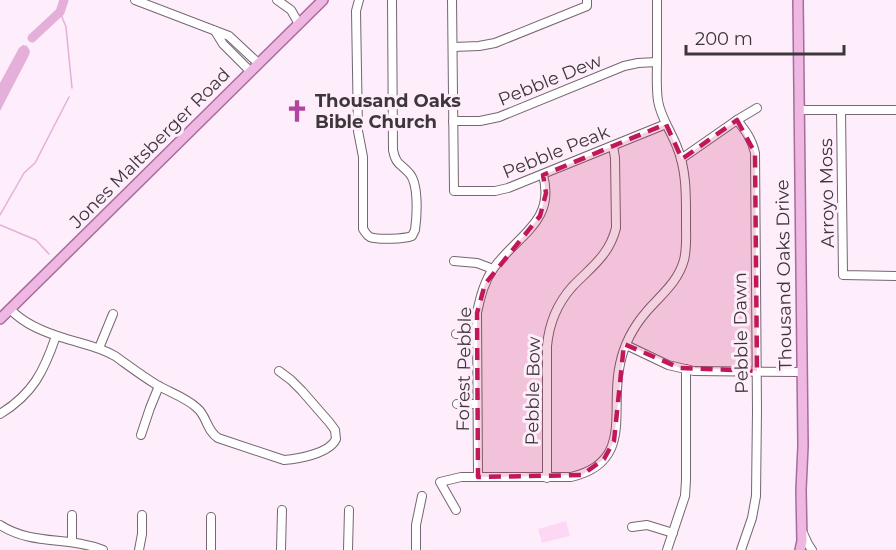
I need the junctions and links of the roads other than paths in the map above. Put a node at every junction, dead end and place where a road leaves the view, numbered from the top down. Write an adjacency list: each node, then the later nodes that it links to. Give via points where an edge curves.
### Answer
1 (135, 0): 11 (street)
2 (277, 0): 10 (street, via 291,10)
3 (323, 0): 10 (main road, Jones Maltsberger Road)
4 (359, 0): 5 (street, via 358,131 363,158 363,230 372,238 405,238 412,236 416,227 415,187 410,174 397,164 393,150)
5 (392, 0)
6 (452, 0): 12 (street)
7 (657, 0): 15 (street)
8 (798, 0): 19 (main road, Thousand Oaks Drive)
9 (587, 3): 12 (street, via 495,43)
10 (299, 24): 16 (main road, Jones Maltsberger Road)
11 (215, 31): 13 (street, via 229,36); 14 (street)
12 (453, 47): 23 (street)
13 (242, 48): 14 (street); 16 (street)
14 (235, 55): 17 (street)
15 (657, 62): 23 (street, Pebble Dew, via 624,66 499,117); 24 (street, via 658,97)
16 (258, 63): 17 (main road, Jones Maltsberger Road)
17 (250, 71): 31 (main road, Jones Maltsberger Road)
18 (757, 108): 22 (street)
19 (799, 110): 20 (street); 42 (main road, Thousand Oaks Drive)
20 (841, 110): 21 (street); 30 (street, Arroyo Moss, via 843,275)
21 (896, 110)
22 (737, 120): 26 (street); 41 (street, Pebble Dawn, via 755,153)
23 (453, 121): 27 (street, Pebble Peak, via 454,191 503,190)
24 (666, 124): 25 (street, Pebble Peak); 26 (street)
25 (613, 146): 27 (street, Pebble Peak); 49 (street, Pebble Bow, via 614,236 604,255 562,300 548,336)
26 (681, 159): 37 (street, via 686,186 684,260 675,281 639,321)
27 (543, 174): 29 (street, Forest Pebble, via 546,193 540,216)
28 (454, 261): 29 (street)
29 (493, 269): 35 (street, Forest Pebble, via 479,303)
30 (896, 276)
31 (10, 309): 33 (main road, Jones Maltsberger Road); 36 (street, via 28,324)
32 (113, 314): 38 (street)
33 (0, 319)
34 (456, 334): 35 (street)
35 (477, 334): 45 (street, Forest Pebble)
36 (56, 336): 38 (street); 46 (street, via 35,384)
37 (626, 345): 39 (street); 49 (street, via 618,370 616,430 609,452 582,475)
38 (99, 348): 43 (street)
39 (686, 369): 41 (street); 60 (street, via 686,488)
40 (279, 371): 43 (street, via 335,430 336,439 330,447 284,459 218,438 197,407)
41 (757, 371): 42 (street); 69 (street, Pebble Dawn, via 756,496)
42 (802, 372): 59 (main road, Thousand Oaks Drive)
43 (159, 386): 47 (street)
44 (457, 404): 45 (street)
45 (477, 404): 48 (street, Forest Pebble)
46 (0, 414)
47 (141, 435)
48 (477, 477): 49 (street); 53 (street, via 440,482)
49 (547, 478)
50 (422, 496): 67 (street)
51 (282, 510): 65 (street)
52 (349, 510): 66 (street)
53 (456, 510)
54 (72, 515): 61 (street)
55 (142, 515): 63 (street)
56 (211, 517): 64 (street)
57 (0, 525): 61 (street, via 34,539)
58 (632, 527): 60 (street, via 647,525)
59 (801, 530): 70 (main road, Thousand Oaks Drive); 71 (street)
60 (673, 534): 68 (street)
61 (72, 542): 62 (street)
62 (103, 550)
63 (139, 550)
64 (211, 550)
65 (282, 550)
66 (348, 550)
67 (416, 550)
68 (668, 550)
69 (741, 550)
70 (800, 550)
71 (812, 550)

